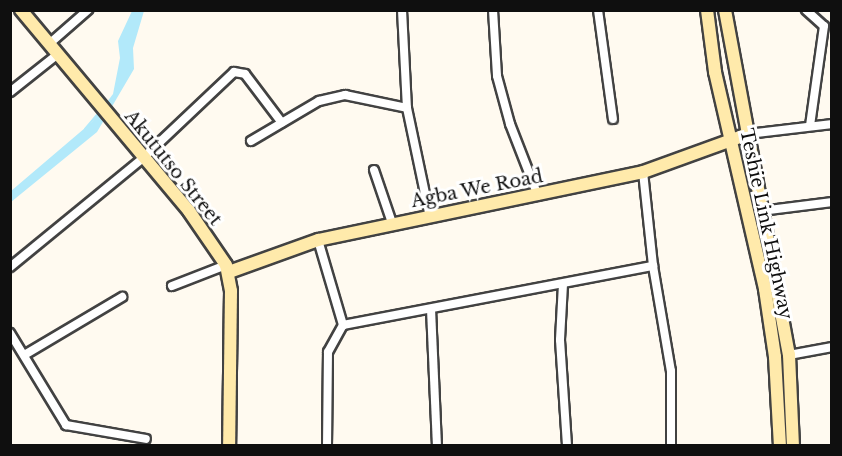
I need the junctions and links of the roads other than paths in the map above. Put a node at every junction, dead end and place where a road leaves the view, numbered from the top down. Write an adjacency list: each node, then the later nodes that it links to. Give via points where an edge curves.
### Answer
1 (21, 10): 10 (main road, Akututso Street)
2 (88, 10): 10 (street)
3 (402, 10): 13 (street)
4 (493, 10): 24 (street, via 497,76 510,124)
5 (598, 10): 14 (street)
6 (707, 10): 20 (main road, Teshie Link Highway, via 715,72)
7 (725, 10): 18 (main road, Teshie Link Highway)
8 (806, 10): 9 (street)
9 (828, 26): 17 (street)
10 (49, 44): 11 (main road, Akututso Street)
11 (58, 54): 12 (street); 21 (main road, Akututso Street)
12 (10, 92)
13 (407, 108): 15 (street, via 345,95 319,101); 27 (street)
14 (613, 119)
15 (282, 123): 19 (street); 21 (street, via 245,74 234,72)
16 (831, 124): 17 (street)
17 (810, 126): 18 (street)
18 (748, 134): 20 (main road, Agba We Road); 26 (main road, Teshie Link Highway)
19 (251, 141)
20 (732, 143): 23 (main road, Agba We Road); 48 (main road, Teshie Link Highway, via 765,290 775,357)
21 (143, 158): 31 (street); 32 (main road, Akututso Street, via 189,211)
22 (374, 170): 28 (street)
23 (643, 172): 24 (main road, Agba We Road); 30 (street)
24 (538, 196): 27 (main road, Agba We Road)
25 (831, 202): 26 (street)
26 (761, 211): 41 (main road, Teshie Link Highway)
27 (430, 217): 28 (main road, Agba We Road)
28 (392, 223): 29 (main road, Agba We Road)
29 (318, 240): 32 (main road, Agba We Road); 37 (street)
30 (653, 266): 33 (street); 47 (street, via 671,371)
31 (10, 267)
32 (227, 269): 34 (street); 43 (main road)
33 (563, 284): 36 (street); 46 (street, via 560,340)
34 (172, 286)
35 (122, 297): 40 (street)
36 (431, 309): 37 (street); 45 (street)
37 (343, 325): 44 (street, via 328,352)
38 (10, 333): 40 (street)
39 (831, 347): 41 (street)
40 (26, 354): 42 (street, via 66,425)
41 (789, 355): 49 (main road, Teshie Link Highway)
42 (146, 439)
43 (229, 446)
44 (327, 446)
45 (437, 446)
46 (567, 446)
47 (670, 446)
48 (780, 446)
49 (793, 446)

